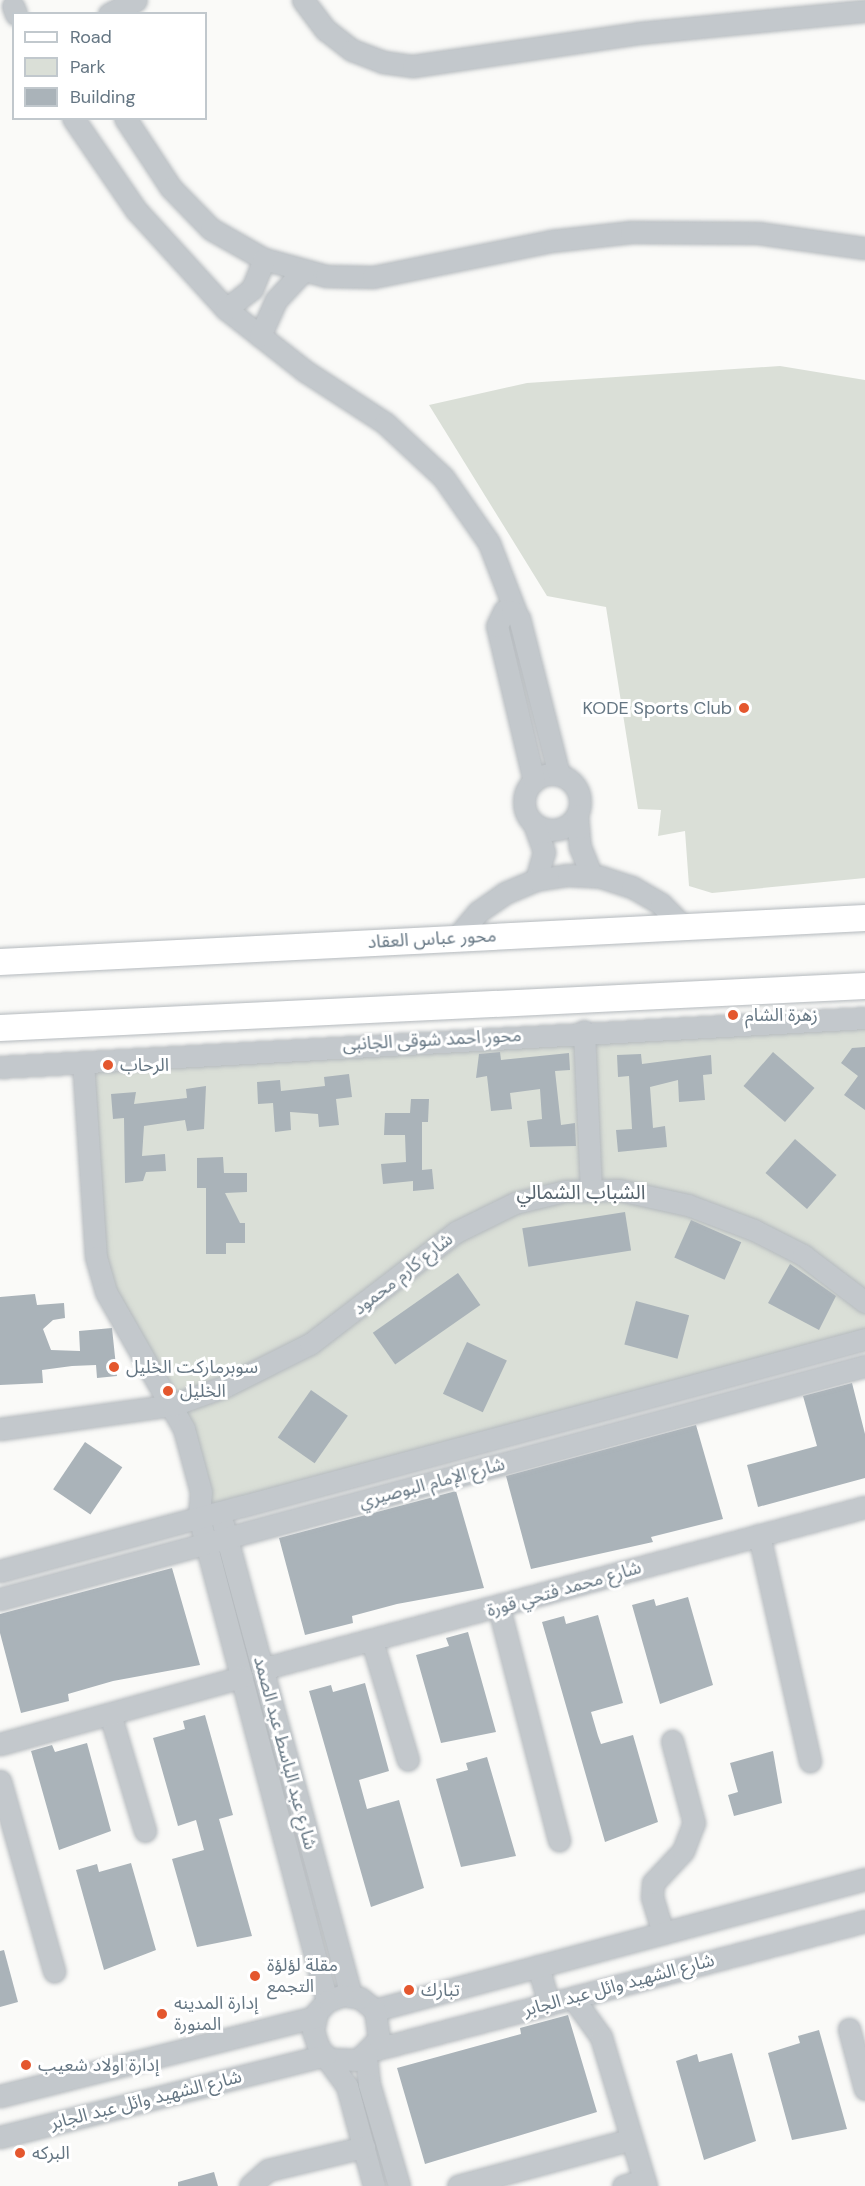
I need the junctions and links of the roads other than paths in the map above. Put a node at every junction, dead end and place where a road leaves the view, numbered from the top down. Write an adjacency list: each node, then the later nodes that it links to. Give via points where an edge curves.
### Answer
1 (136, 0): 4 (street)
2 (303, 0): 3 (street, via 326,30 352,50 383,62 413,66 710,24)
3 (865, 11)
4 (113, 12)
5 (74, 120): 10 (street, via 136,210)
6 (126, 120): 8 (street, via 153,165 190,209 211,229)
7 (865, 248): 9 (street, via 758,233 631,232 551,241 373,277)
8 (264, 259): 9 (street); 10 (street, via 252,289)
9 (303, 272): 11 (street, via 276,300)
10 (226, 309): 11 (street)
11 (260, 336): 12 (street, via 385,423 443,477 489,543)
12 (516, 613): 13 (street); 14 (street, via 504,611 497,621)
13 (537, 688): 14 (street); 15 (street)
14 (512, 693): 16 (street)
15 (559, 775): 16 (street); 17 (street, via 578,791)
16 (534, 781): 18 (street, via 524,803)
17 (577, 815): 18 (street, via 557,830); 19 (street, via 580,847)
18 (534, 824): 20 (street, via 544,852)
19 (592, 876): 20 (street); 22 (street, via 647,895)
20 (536, 880): 23 (street, via 491,902)
21 (865, 918): 22 (main road, محور عباس العقاد)
22 (684, 927): 23 (main road, محور عباس العقاد)
23 (457, 937): 24 (main road, محور عباس العقاد)
24 (0, 962)
25 (865, 986): 27 (main road)
26 (865, 1018): 28 (street, محور احمد شوقى الجانبى)
27 (0, 1028)
28 (584, 1031): 29 (street, محور احمد شوقى الجانبى); 31 (street)
29 (83, 1062): 30 (street, محور احمد شوقى الجانبى); 35 (street, via 96,1257 106,1292)
30 (0, 1068)
31 (591, 1189): 32 (street, شارع كارم محمود, via 665,1198 754,1230 803,1256); 35 (street, شارع كارم محمود, via 540,1196 473,1222 435,1245 346,1319 294,1354)
32 (865, 1302)
33 (865, 1339): 38 (street, شارع الإمام البوصيري)
34 (865, 1366): 40 (street, شارع الإمام البوصيري)
35 (173, 1405): 36 (street, شارع كارم محمود); 38 (street)
36 (0, 1429)
37 (865, 1507): 39 (street, شارع محمد فتحي قورة)
38 (209, 1514): 40 (street, شارع عبد الباسط عبد الصمد); 41 (street, شارع عبد الباسط عبد الصمد); 42 (street, شارع الإمام البوصيري)
39 (759, 1535): 44 (street, شارع محمد فتحي قورة); 52 (street)
40 (226, 1538): 41 (street, شارع الإمام البوصيري); 46 (street, شارع عبد الباسط عبد الصمد)
41 (206, 1543): 43 (street, شارع الإمام البوصيري); 47 (street, شارع عبد الباسط عبد الصمد)
42 (0, 1571)
43 (0, 1599)
44 (499, 1608): 45 (street, شارع محمد فتحي قورة); 55 (street)
45 (372, 1641): 46 (street, شارع محمد فتحي قورة); 51 (street)
46 (262, 1669): 61 (street, شارع عبد الباسط عبد الصمد)
47 (242, 1677): 48 (street); 64 (street, شارع عبد الباسط عبد الصمد)
48 (110, 1714): 50 (street); 54 (street)
49 (672, 1741): 58 (street, via 694,1823 683,1851 653,1883 652,1897)
50 (0, 1744)
51 (408, 1760)
52 (810, 1761)
53 (0, 1781): 60 (street)
54 (145, 1831)
55 (560, 1840)
56 (865, 1879): 58 (street)
57 (865, 1921): 62 (street, شارع الشهيد وائل عبد الجابر)
58 (663, 1933): 59 (street)
59 (538, 1966): 63 (street); 65 (street)
60 (54, 1971)
61 (351, 1995): 64 (street); 65 (street)
62 (573, 1998): 63 (street, شارع الشهيد وائل عبد الجابر); 72 (street, via 601,2037)
63 (549, 2004): 67 (street, شارع الشهيد وائل عبد الجابر)
64 (321, 2009): 68 (street, via 315,2040); 70 (street)
65 (375, 2010): 67 (street, via 380,2029)
66 (849, 2030): 69 (street)
67 (369, 2053): 68 (street, via 348,2062); 77 (street, via 369,2084)
68 (328, 2057): 71 (street, شارع الشهيد وائل عبد الجابر); 73 (street, via 347,2086)
69 (865, 2089)
70 (0, 2096)
71 (0, 2137)
72 (632, 2139): 74 (street); 78 (street)
73 (364, 2147): 75 (street, via 268,2170); 76 (street)
74 (645, 2183): 79 (street)
75 (250, 2186)
76 (374, 2186)
77 (399, 2186)
78 (458, 2186)
79 (623, 2186)

